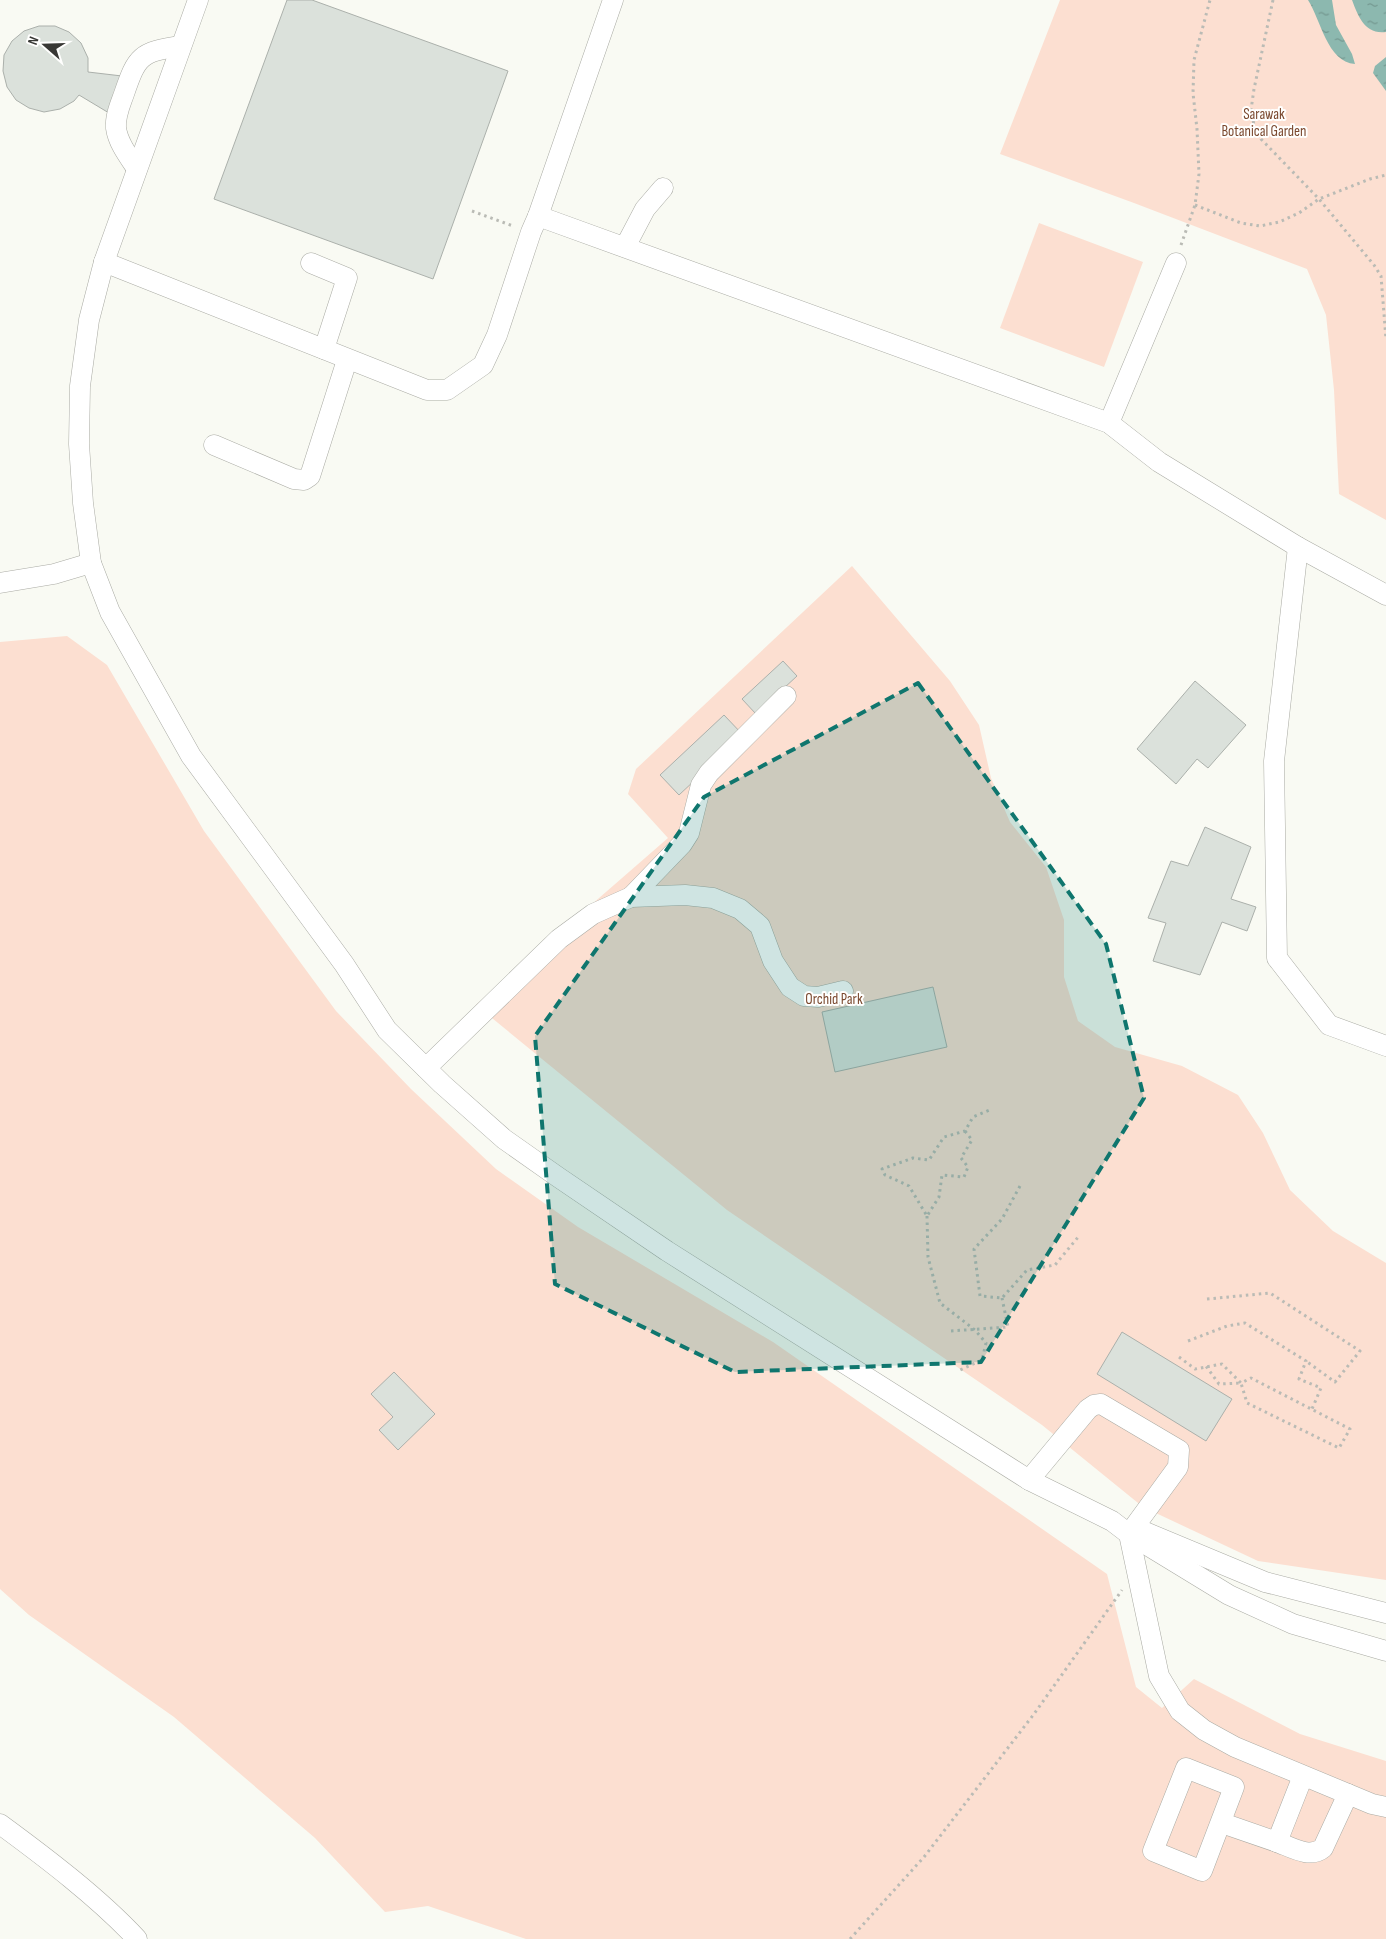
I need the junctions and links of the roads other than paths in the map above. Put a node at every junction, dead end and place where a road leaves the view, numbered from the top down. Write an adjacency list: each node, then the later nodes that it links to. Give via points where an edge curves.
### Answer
1 (198, 0): 3 (street)
2 (612, 0): 6 (street)
3 (181, 46): 4 (street); 4 (street, via 155,50 133,68 117,113 116,129)
4 (137, 169): 8 (street)
5 (663, 188): 7 (street, via 645,209)
6 (534, 224): 7 (street); 12 (street, via 497,335 483,365 467,378 447,390 427,390)
7 (625, 247): 13 (street)
8 (104, 262): 11 (street); 16 (street, via 89,320 80,386 82,483)
9 (311, 263): 11 (street, via 347,278)
10 (1176, 263): 13 (street)
11 (324, 349): 12 (street)
12 (347, 360): 14 (street, via 310,476 304,480 294,479)
13 (1109, 423): 15 (street, via 1159,462)
14 (214, 445)
15 (1298, 547): 18 (street); 22 (street, via 1274,761 1277,958 1329,1025)
16 (91, 563): 17 (street, via 54,574); 23 (street, via 110,612 190,756 344,964 387,1030)
17 (0, 583)
18 (1386, 595)
19 (786, 696): 20 (street, via 710,773 701,785 685,838)
20 (631, 897): 21 (street, via 685,895 713,898 740,909 760,926 773,961 790,987 804,996 818,997); 23 (street, via 593,914 559,939)
21 (844, 990)
22 (1386, 1046)
23 (426, 1068): 24 (street, via 504,1139 667,1252)
24 (1029, 1480): 25 (street); 25 (street, via 1088,1409 1094,1404 1101,1404 1180,1450 1178,1467)
25 (1131, 1531): 26 (street, via 1265,1582); 27 (street, via 1229,1595 1294,1624); 28 (street, via 1136,1572 1159,1676 1180,1712 1235,1747)
26 (1386, 1613)
27 (1386, 1651)
28 (1304, 1776): 29 (street); 33 (street)
29 (1348, 1794): 30 (street); 33 (street, via 1323,1848 1318,1852 1310,1854)
30 (1386, 1807)
31 (1222, 1822): 31 (street, via 1202,1871 1153,1851 1186,1768 1234,1787); 33 (street)
32 (0, 1824): 34 (street, via 69,1878)
33 (1277, 1842)
34 (137, 1939)

